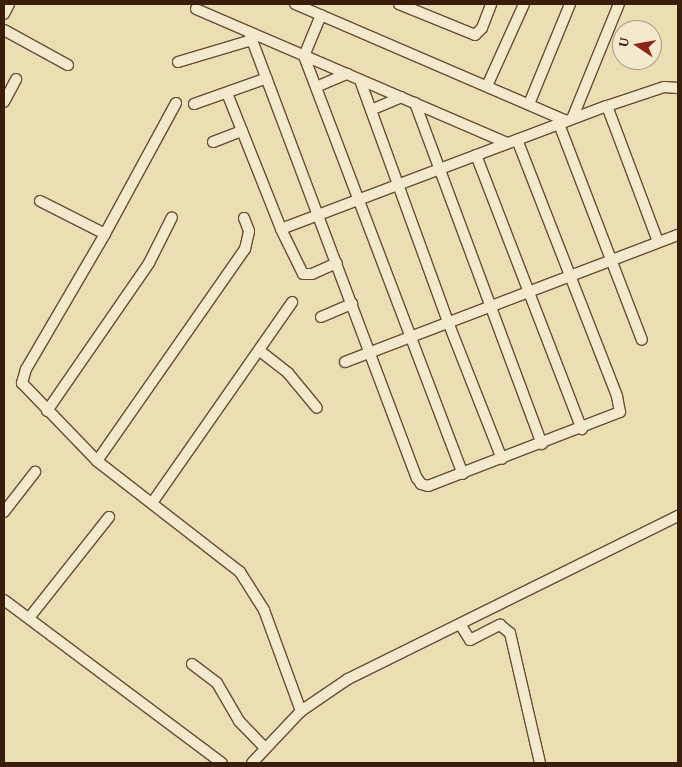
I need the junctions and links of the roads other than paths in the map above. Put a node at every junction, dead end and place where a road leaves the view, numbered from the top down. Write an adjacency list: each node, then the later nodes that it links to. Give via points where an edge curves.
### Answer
1 (9, 4): 9 (street)
2 (295, 4): 10 (street)
3 (399, 4): 4 (street, via 475,35 482,28)
4 (491, 4)
5 (524, 4): 20 (street)
6 (570, 4): 29 (street)
7 (619, 4): 32 (street)
8 (196, 9): 12 (street)
9 (4, 14)
10 (321, 15): 13 (street); 20 (street)
11 (4, 30): 15 (street)
12 (250, 36): 13 (street); 14 (street); 17 (street)
13 (304, 56): 16 (street); 21 (street)
14 (178, 62)
15 (68, 65)
16 (347, 74): 19 (street); 21 (street)
17 (266, 78): 23 (street); 41 (street)
18 (16, 79): 25 (street)
19 (360, 80): 24 (street); 31 (street)
20 (487, 86): 29 (street)
21 (316, 87): 39 (street)
22 (678, 88): 30 (street, via 664,87)
23 (227, 93): 28 (street); 33 (street)
24 (401, 97): 27 (street); 31 (street)
25 (4, 102)
26 (176, 103): 45 (street)
27 (415, 103): 35 (street); 37 (street)
28 (194, 104)
29 (529, 104): 32 (street)
30 (607, 106): 32 (street); 47 (street)
31 (370, 110): 38 (street)
32 (566, 121): 35 (street); 48 (street)
33 (242, 131): 34 (street); 44 (street)
34 (212, 142)
35 (512, 142): 36 (street); 50 (street)
36 (476, 155): 37 (street); 51 (street)
37 (438, 170): 38 (street); 54 (street)
38 (397, 185): 39 (street); 56 (street)
39 (358, 200): 41 (street); 57 (street)
40 (40, 202): 45 (street)
41 (318, 215): 44 (street); 49 (street)
42 (172, 218): 63 (street, via 149,263)
43 (244, 218): 67 (street, via 249,231 245,249)
44 (280, 229): 49 (street, via 303,274 312,274)
45 (105, 234): 63 (street, via 23,375 24,388)
46 (678, 234): 47 (street)
47 (658, 242): 48 (street)
48 (611, 260): 50 (street); 58 (street)
49 (337, 263): 53 (street)
50 (569, 276): 51 (street); 64 (street, via 620,408 617,415)
51 (529, 292): 54 (street); 64 (street)
52 (292, 302): 59 (street)
53 (352, 304): 55 (street); 60 (street)
54 (489, 307): 56 (street); 65 (street)
55 (321, 317)
56 (448, 322): 57 (street); 66 (street)
57 (409, 337): 60 (street); 69 (street)
58 (642, 340)
59 (260, 351): 62 (street, via 288,373); 70 (street)
60 (370, 352): 61 (street); 69 (street, via 421,484 436,485)
61 (345, 362)
62 (317, 408)
63 (47, 411): 67 (street)
64 (582, 429): 65 (street)
65 (542, 444): 66 (street)
66 (502, 459): 69 (street)
67 (97, 461): 70 (street)
68 (35, 472): 71 (street)
69 (462, 474)
70 (152, 503): 78 (street, via 224,556 252,587 264,610)
71 (4, 512)
72 (678, 516): 76 (street)
73 (109, 518): 75 (street)
74 (4, 600): 75 (street)
75 (29, 618): 80 (street)
76 (460, 624): 78 (street, via 348,679); 82 (street, via 470,640 500,625 510,633)
77 (192, 664): 79 (street, via 222,688 238,721)
78 (301, 711): 79 (street, via 280,731)
79 (260, 742): 81 (street)
80 (222, 763)
81 (252, 763)
82 (540, 763)

